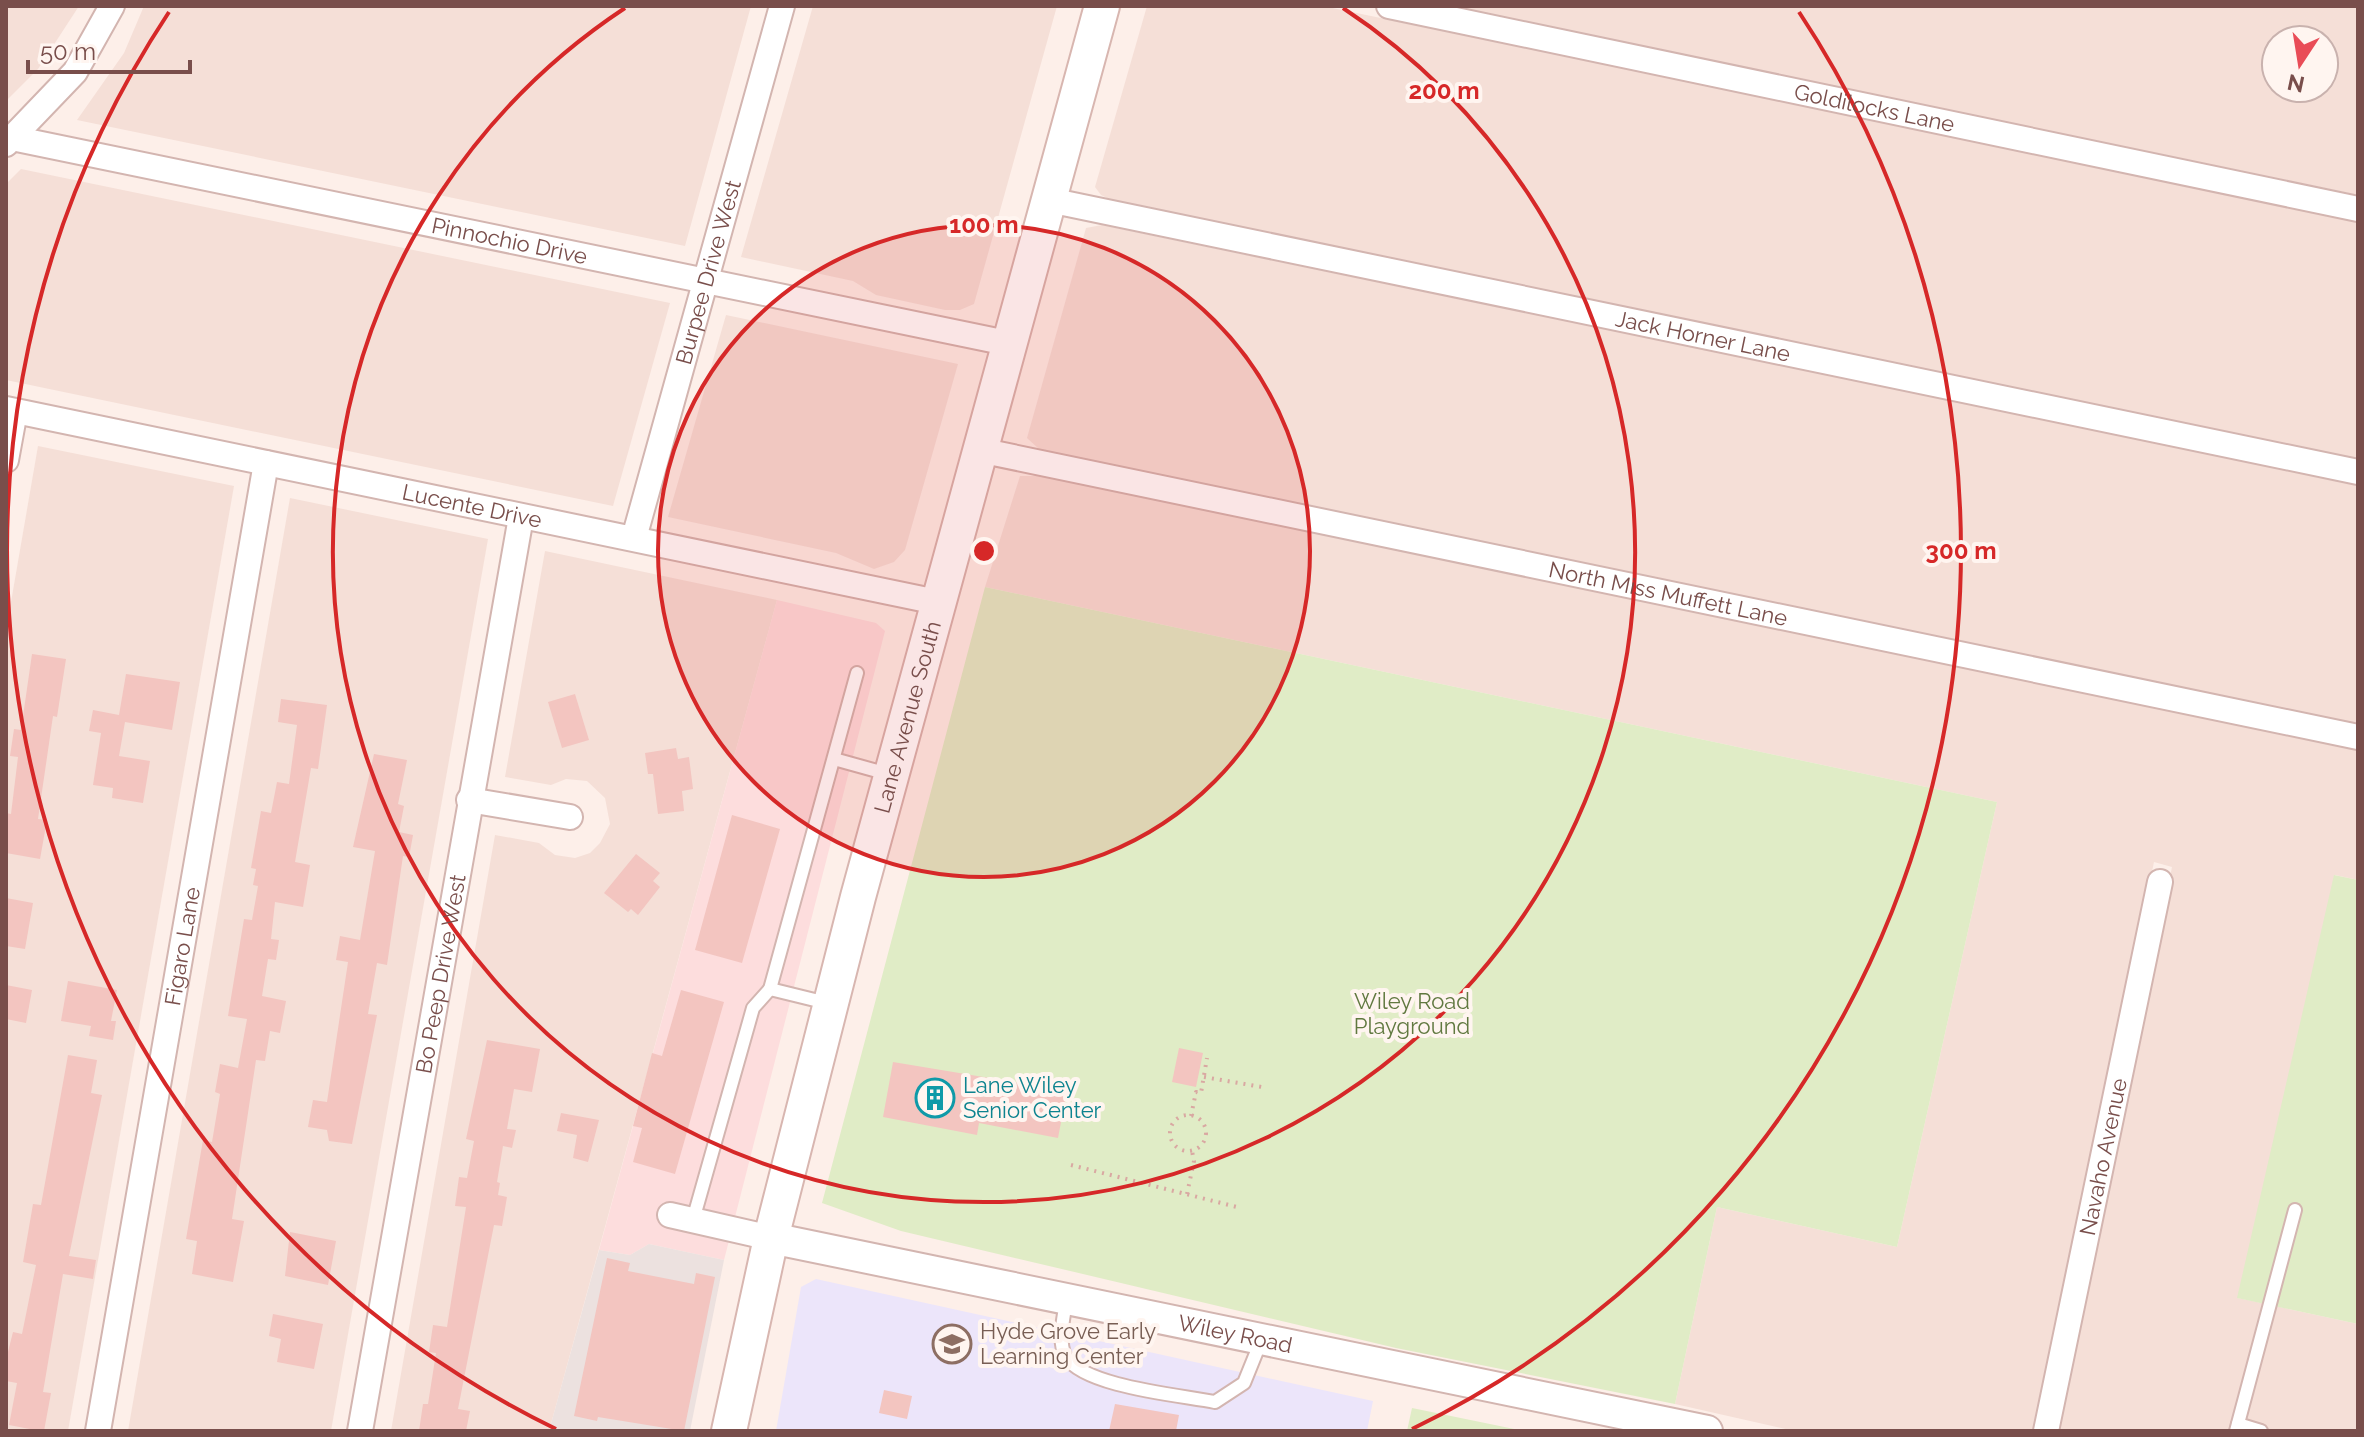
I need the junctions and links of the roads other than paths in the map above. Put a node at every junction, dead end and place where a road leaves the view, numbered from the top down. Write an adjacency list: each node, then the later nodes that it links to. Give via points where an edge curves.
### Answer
1 (112, 6): 5 (street, via 75,72)
2 (782, 6): 8 (street, Burpee Drive West)
3 (1102, 6): 6 (main road, Lane Avenue South)
4 (1389, 6): 7 (street, Goldilocks Lane)
5 (9, 141): 8 (street, Pinnochio Drive)
6 (1049, 200): 9 (main road, Lane Avenue South); 14 (street, Jack Horner Lane)
7 (2358, 209)
8 (705, 280): 9 (street, Pinnochio Drive); 16 (street, Burpee Drive West)
9 (1007, 343): 11 (main road, Lane Avenue South)
10 (10, 410): 12 (street); 13 (street, Lucente Drive)
11 (979, 450): 17 (main road, Lane Avenue South); 19 (street, North Miss Muffett Lane)
12 (6, 460)
13 (266, 463): 15 (street, Lucente Drive); 33 (street, Figaro Lane)
14 (2358, 472)
15 (521, 517): 16 (street, Lucente Drive); 22 (street, Bo Peep Drive West)
16 (634, 538): 17 (street, Lucente Drive)
17 (937, 602): 21 (main road, Lane Avenue South)
18 (857, 673): 20 (lane)
19 (2358, 737)
20 (834, 759): 21 (lane); 25 (lane)
21 (891, 775): 26 (main road, Lane Avenue South)
22 (469, 800): 23 (street); 34 (street, Bo Peep Drive West)
23 (570, 817)
24 (2160, 882): 37 (street, Navaho Avenue)
25 (770, 989): 26 (lane); 28 (lane, via 753,1008)
26 (831, 1004): 29 (main road, Lane Avenue South)
27 (2295, 1210): 32 (lane)
28 (682, 1217): 29 (street, Wiley Road)
29 (771, 1238): 30 (street, Wiley Road); 35 (main road, Lane Avenue South)
30 (1066, 1301): 31 (street, Wiley Road); 31 (lane, via 1066,1358 1094,1378 1215,1402 1244,1383)
31 (1261, 1341): 36 (street, Wiley Road)
32 (2237, 1428): 38 (lane)
33 (98, 1431)
34 (360, 1431)
35 (729, 1431)
36 (1707, 1431)
37 (2046, 1431)
38 (2261, 1431)

